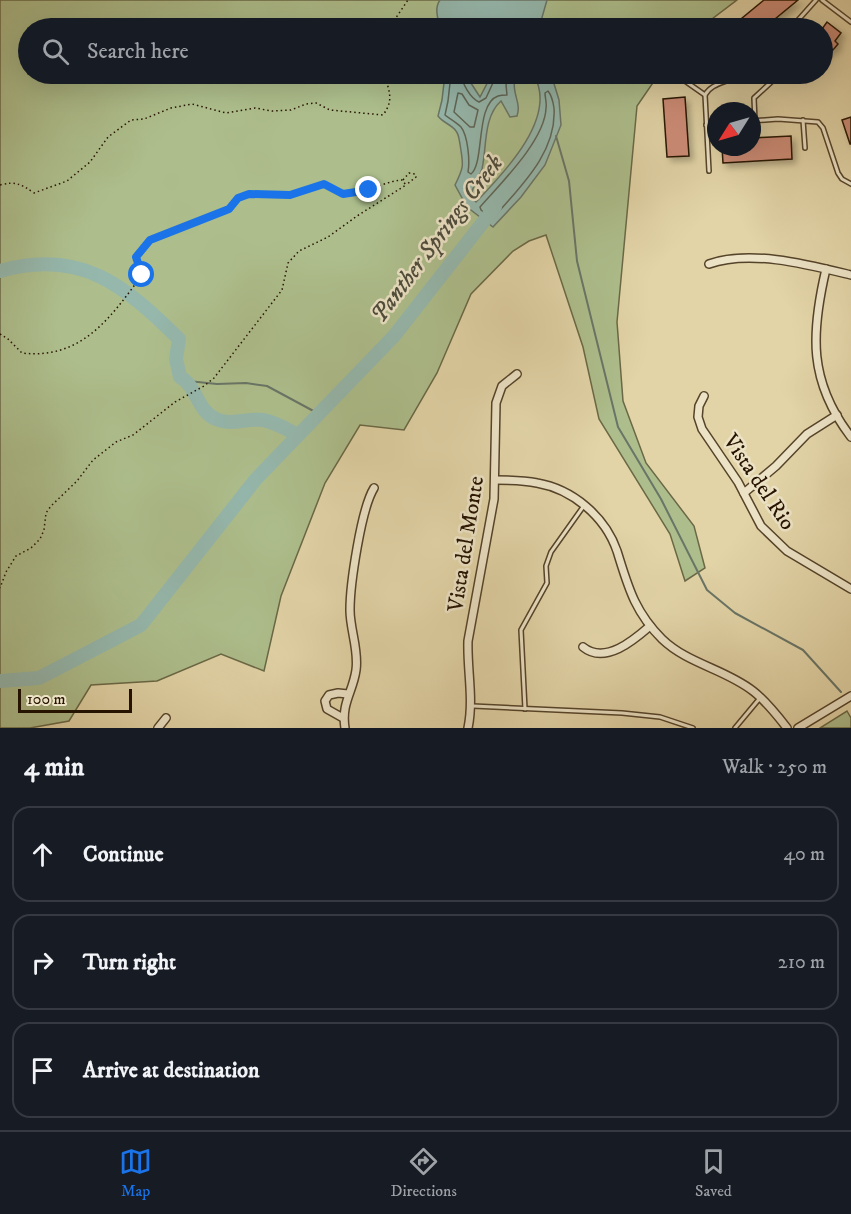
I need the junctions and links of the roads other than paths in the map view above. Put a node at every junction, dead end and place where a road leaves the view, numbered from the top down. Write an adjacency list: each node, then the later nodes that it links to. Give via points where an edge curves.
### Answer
1 (816, 0): 3 (lane)
2 (822, 0): 4 (lane)
3 (800, 18)
4 (851, 22)
5 (689, 84): 8 (lane)
6 (718, 84): 8 (lane)
7 (769, 84): 9 (lane)
8 (705, 95): 12 (lane)
9 (754, 102)
10 (761, 120): 11 (lane)
11 (803, 120): 13 (lane); 15 (lane, via 821,124 838,173)
12 (706, 125): 14 (lane)
13 (805, 148)
14 (709, 171)
15 (851, 184)
16 (709, 264): 17 (street, via 750,259)
17 (826, 269): 18 (street); 21 (street, via 815,345 820,377)
18 (851, 275)
19 (517, 374): 23 (street, Vista del Monte, via 502,386 496,403)
20 (704, 396): 25 (street, Vista del Rio, via 698,417 702,429)
21 (837, 415): 22 (street); 25 (street, via 807,434)
22 (851, 436)
23 (495, 480): 26 (street, via 546,485); 33 (street, Vista del Monte, via 468,641)
24 (374, 488): 30 (street, via 365,509 351,592 357,669)
25 (744, 493): 27 (street, Vista del Rio, via 762,526 778,544)
26 (585, 505): 28 (street, via 612,539 629,593); 34 (lane, via 551,552 546,583 521,630)
27 (851, 589)
28 (650, 626): 29 (street, via 619,649 594,653); 32 (street, via 687,657 737,681)
29 (583, 647)
30 (348, 694): 36 (street); 36 (street, via 329,695 325,701 327,709)
31 (851, 696): 43 (street)
32 (760, 698): 41 (lane); 42 (street)
33 (471, 706): 34 (lane); 39 (street, Vista del Monte)
34 (525, 709): 40 (lane, via 660,717)
35 (166, 718): 37 (street)
36 (344, 718): 38 (street)
37 (158, 728)
38 (345, 728)
39 (468, 728)
40 (693, 728)
41 (735, 728)
42 (787, 728)
43 (798, 728)

